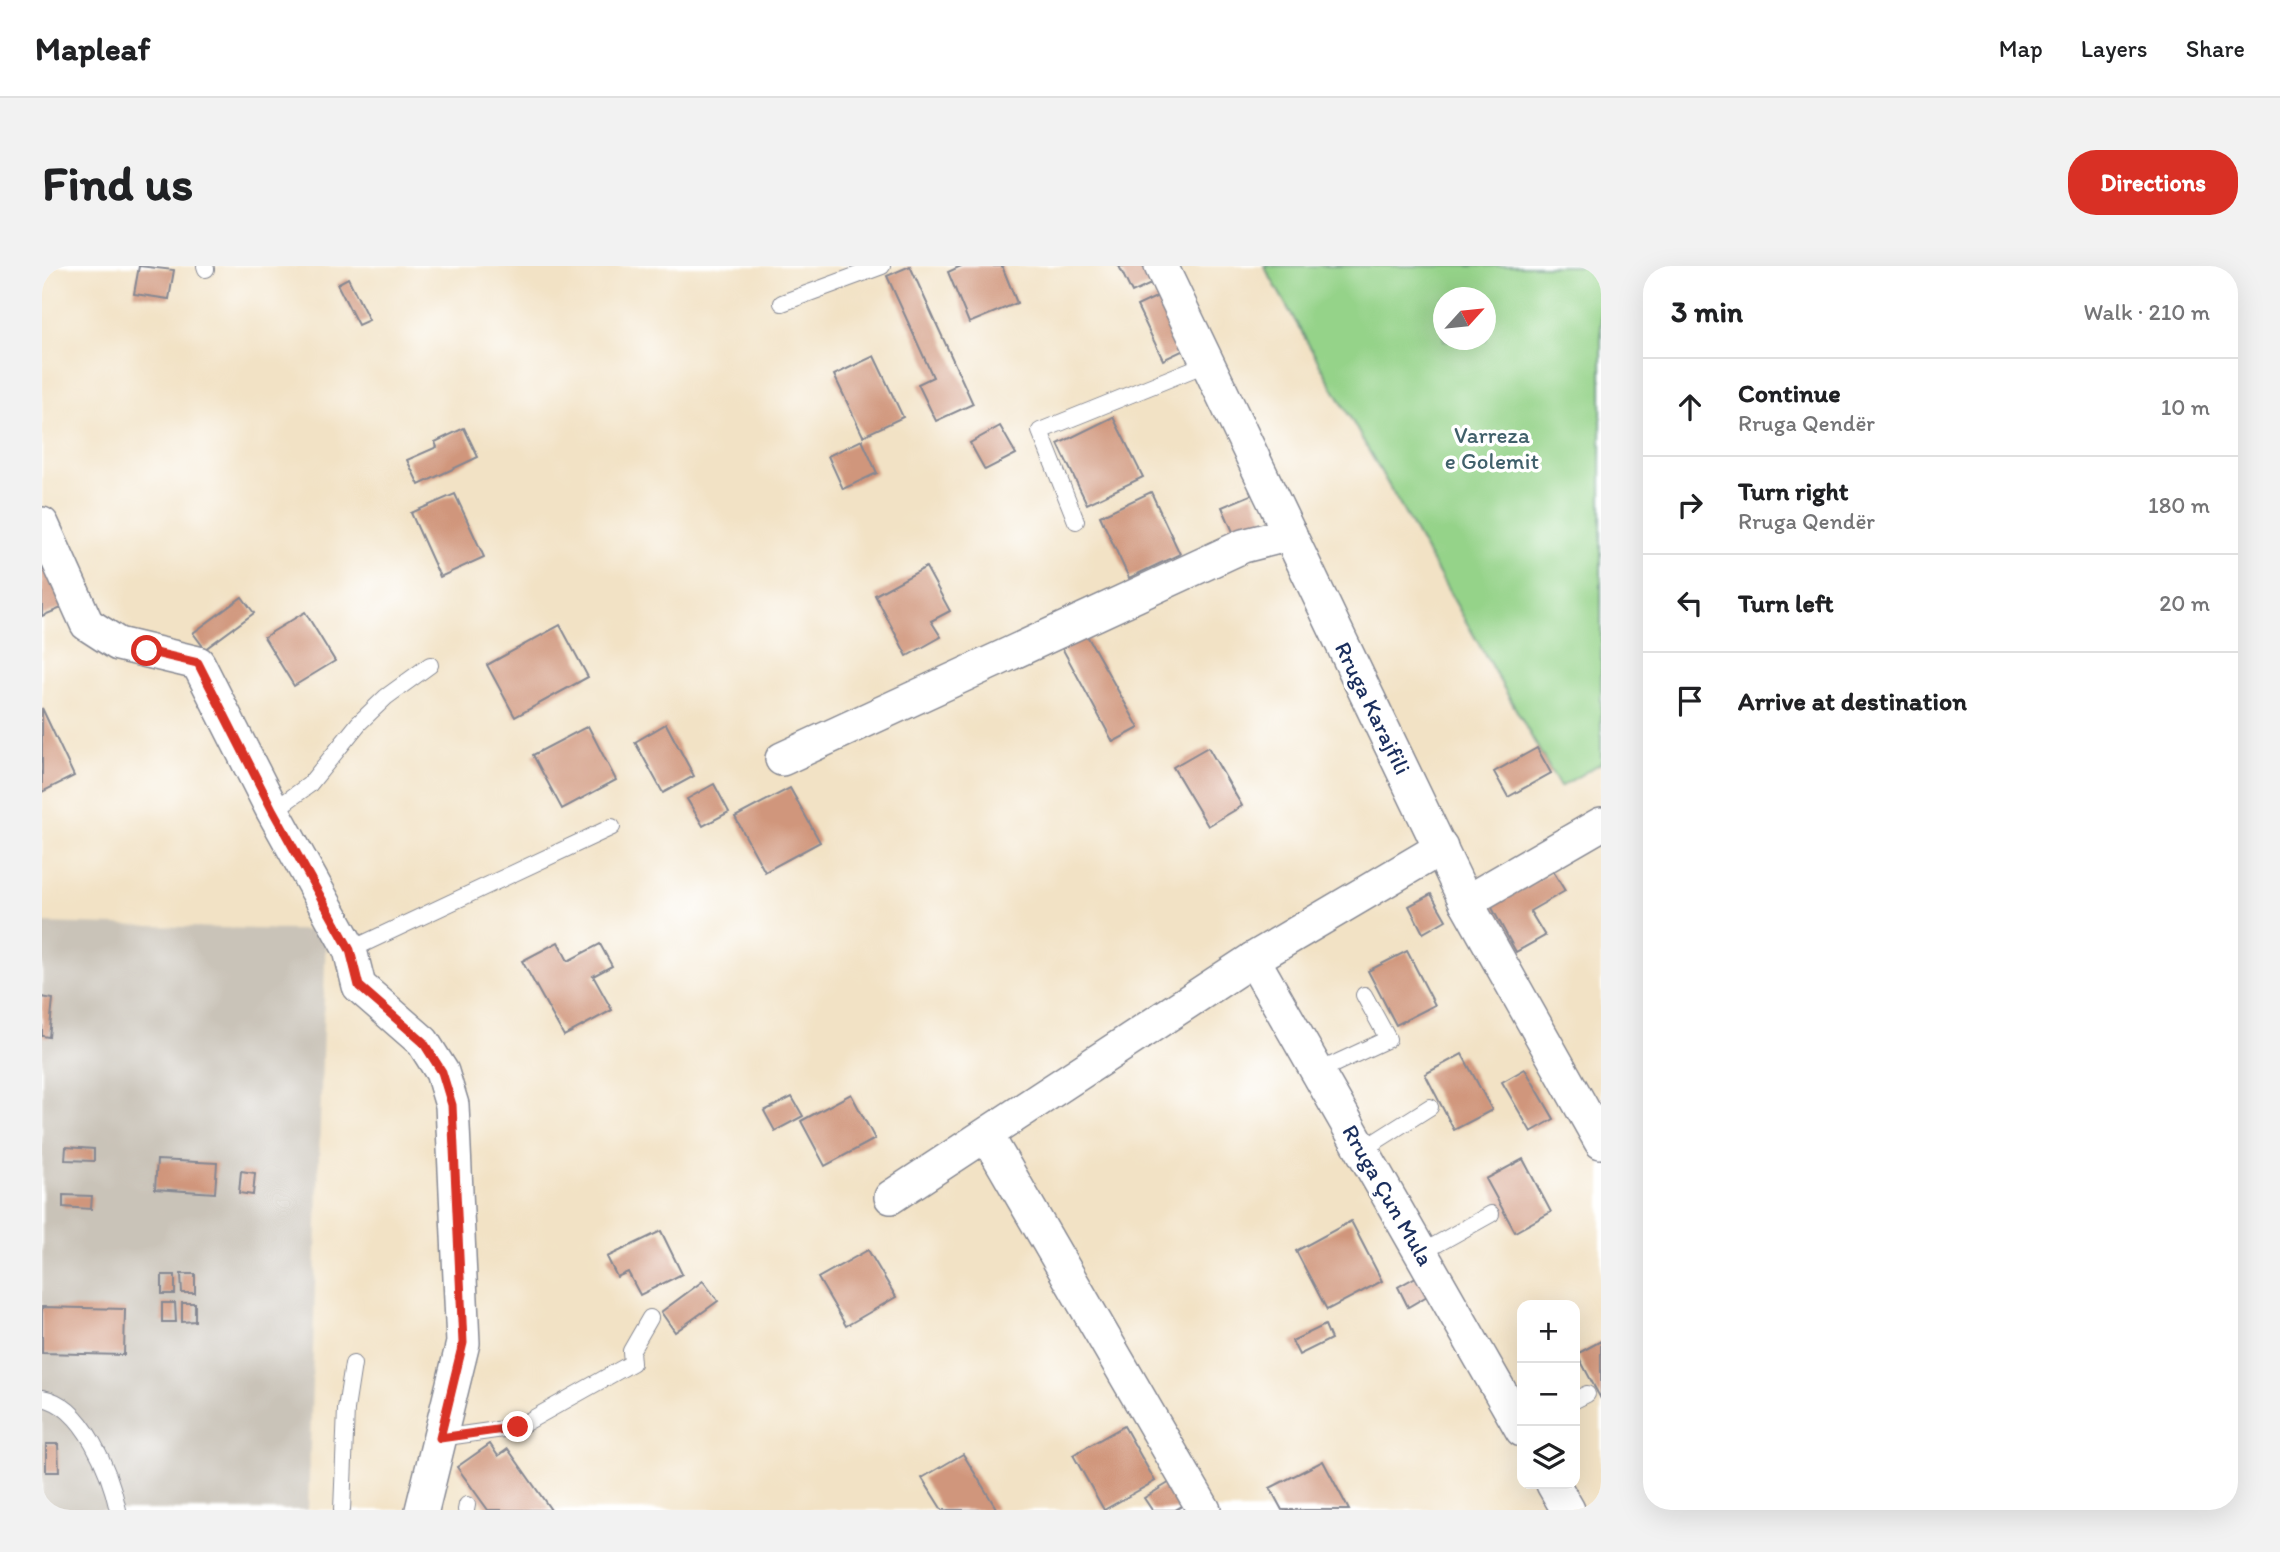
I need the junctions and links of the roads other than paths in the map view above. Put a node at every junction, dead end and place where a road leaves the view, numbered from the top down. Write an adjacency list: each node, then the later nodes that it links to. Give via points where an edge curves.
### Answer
1 (882, 266): 3 (lane)
2 (1161, 266): 4 (street, Rruga Karajfili)
3 (782, 303)
4 (1208, 363): 5 (lane, via 1040,432); 7 (street, Rruga Karajfili)
5 (1076, 521)
6 (42, 524): 10 (street, via 87,624 118,644 198,663)
7 (1290, 534): 9 (street, via 1243,546); 13 (street, Rruga Karajfili)
8 (430, 665): 10 (lane, via 386,697 309,785)
9 (782, 759)
10 (273, 811): 15 (street)
11 (1601, 824): 14 (street)
12 (612, 827): 15 (lane)
13 (1441, 848): 14 (street, Rruga Karajfili); 16 (street)
14 (1466, 902): 21 (street, Rruga Karajfili)
15 (350, 950): 30 (street, via 359,986 423,1042 442,1072 452,1105 463,1343)
16 (1253, 959): 18 (street, Rruga Çun Mula); 20 (street)
17 (1364, 995): 18 (lane, via 1388,1039)
18 (1317, 1072): 22 (street, Rruga Çun Mula)
19 (1430, 1107): 22 (lane)
20 (987, 1136): 23 (street); 35 (street)
21 (1601, 1142)
22 (1362, 1150): 25 (street, Rruga Çun Mula)
23 (891, 1197)
24 (1491, 1214): 25 (lane)
25 (1421, 1253): 29 (street, Rruga Çun Mula)
26 (650, 1318): 30 (lane, via 631,1351 632,1363 518,1427)
27 (353, 1364): 33 (lane, via 346,1409)
28 (42, 1398): 32 (lane, via 76,1416 111,1477)
29 (1521, 1426)
30 (440, 1438): 34 (street)
31 (1556, 1489): 36 (street)
32 (118, 1510)
33 (342, 1510)
34 (422, 1510)
35 (1205, 1510)
36 (1568, 1510)

